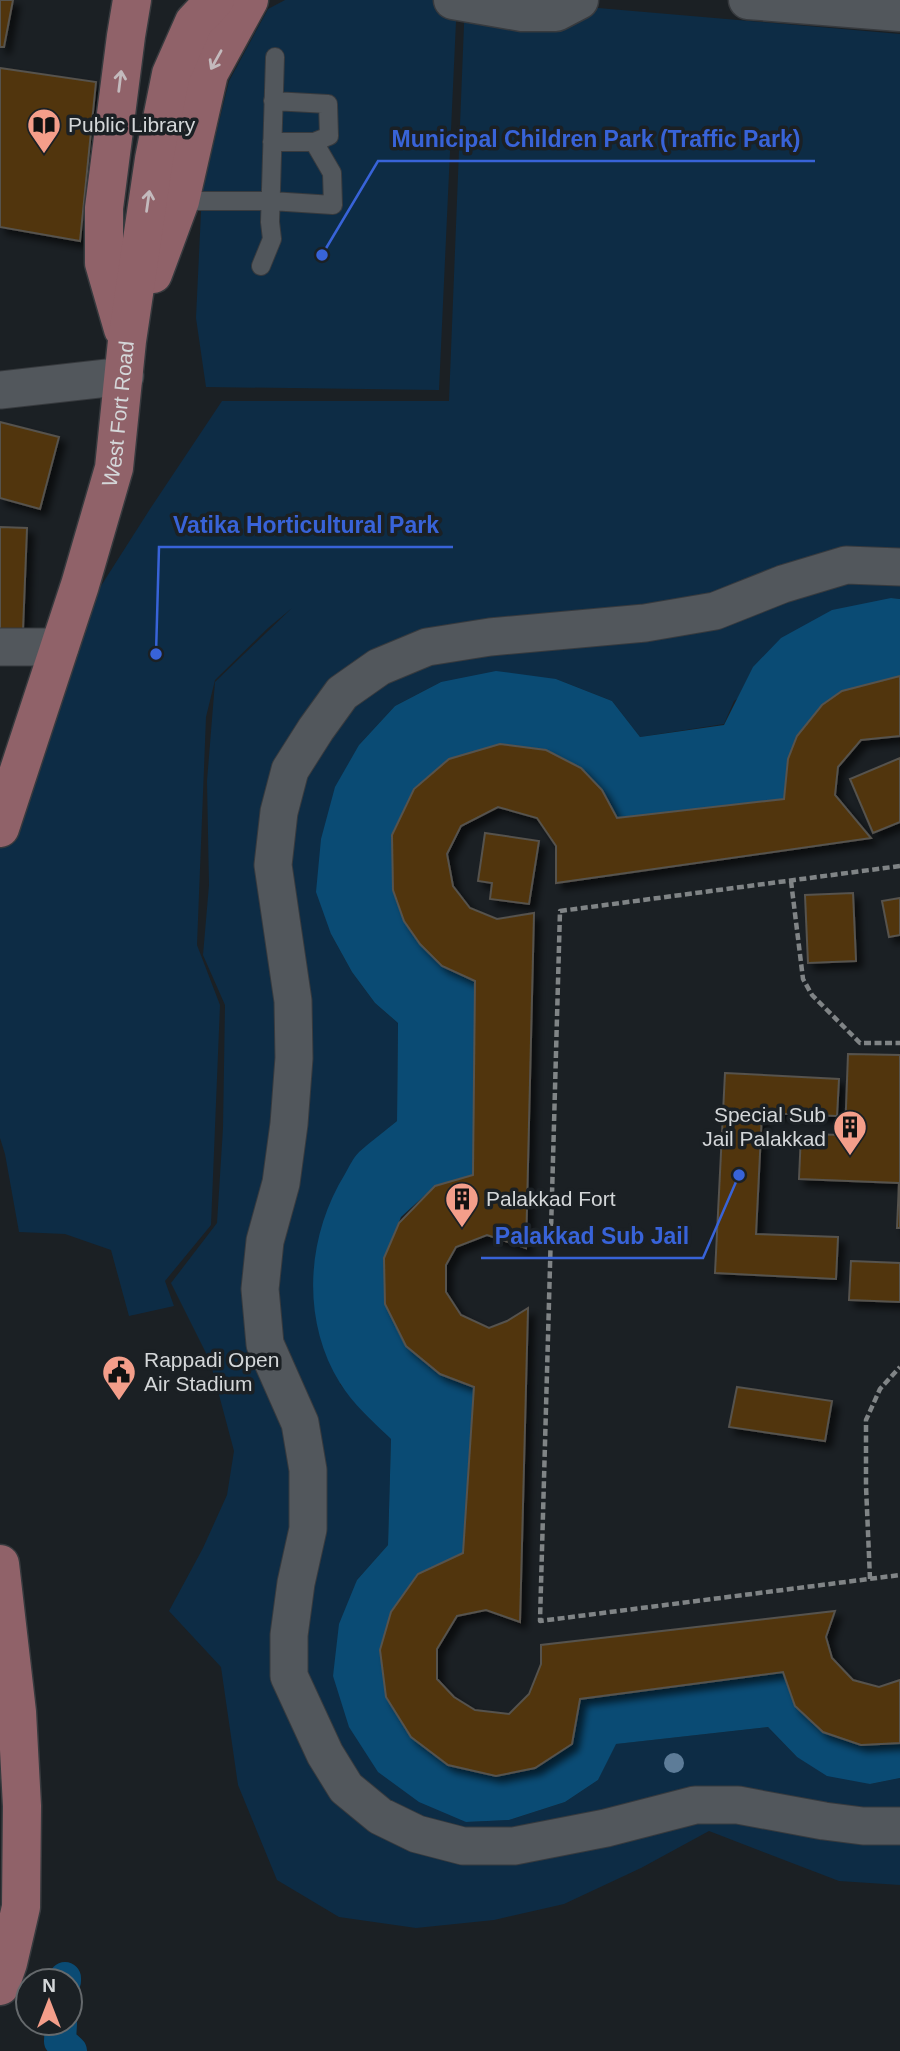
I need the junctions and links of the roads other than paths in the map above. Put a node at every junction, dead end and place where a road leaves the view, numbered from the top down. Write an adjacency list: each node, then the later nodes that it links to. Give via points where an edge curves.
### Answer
1 (132, 0): 15 (main road, one-way to 1, via 104,263 104,208)
2 (215, 0): 15 (main road, West Fort Road, one-way to 2, via 171,74 194,22)
3 (249, 0): 12 (main road, one-way to 12, via 209,73)
4 (453, 0): 5 (main road, via 522,12 556,12)
5 (579, 0)
6 (748, 0): 7 (main road)
7 (900, 12)
8 (275, 57): 9 (lane)
9 (273, 101): 10 (lane); 11 (lane, via 328,104 329,136)
10 (272, 142): 11 (lane); 13 (lane)
11 (314, 142): 13 (lane, via 332,173 333,205)
12 (180, 201): 13 (lane); 15 (main road)
13 (271, 201): 14 (lane, via 272,239)
14 (261, 266)
15 (126, 358): 16 (street, via 85,380); 19 (main road, West Fort Road, via 114,468)
16 (0, 390)
17 (900, 567): 24 (street, via 846,565 715,611 657,621 490,636 427,647 379,667 342,693 290,770 279,813 273,864 293,1000 294,1058 281,1183 265,1241 260,1289 265,1344 300,1423 308,1470 308,1530 289,1634 289,1676 346,1788 380,1816 417,1834 463,1846 514,1846 695,1805 738,1805 824,1821)
18 (0, 647): 19 (street)
19 (60, 647): 20 (main road, West Fort Road)
20 (9, 778): 21 (main road, West Fort Road)
21 (0, 828)
22 (0, 1564): 23 (main road)
23 (8, 1712): 25 (main road, via 22,1806)
24 (900, 1826)
25 (11, 1908): 26 (main road, via 8,1963)
26 (0, 1986)

